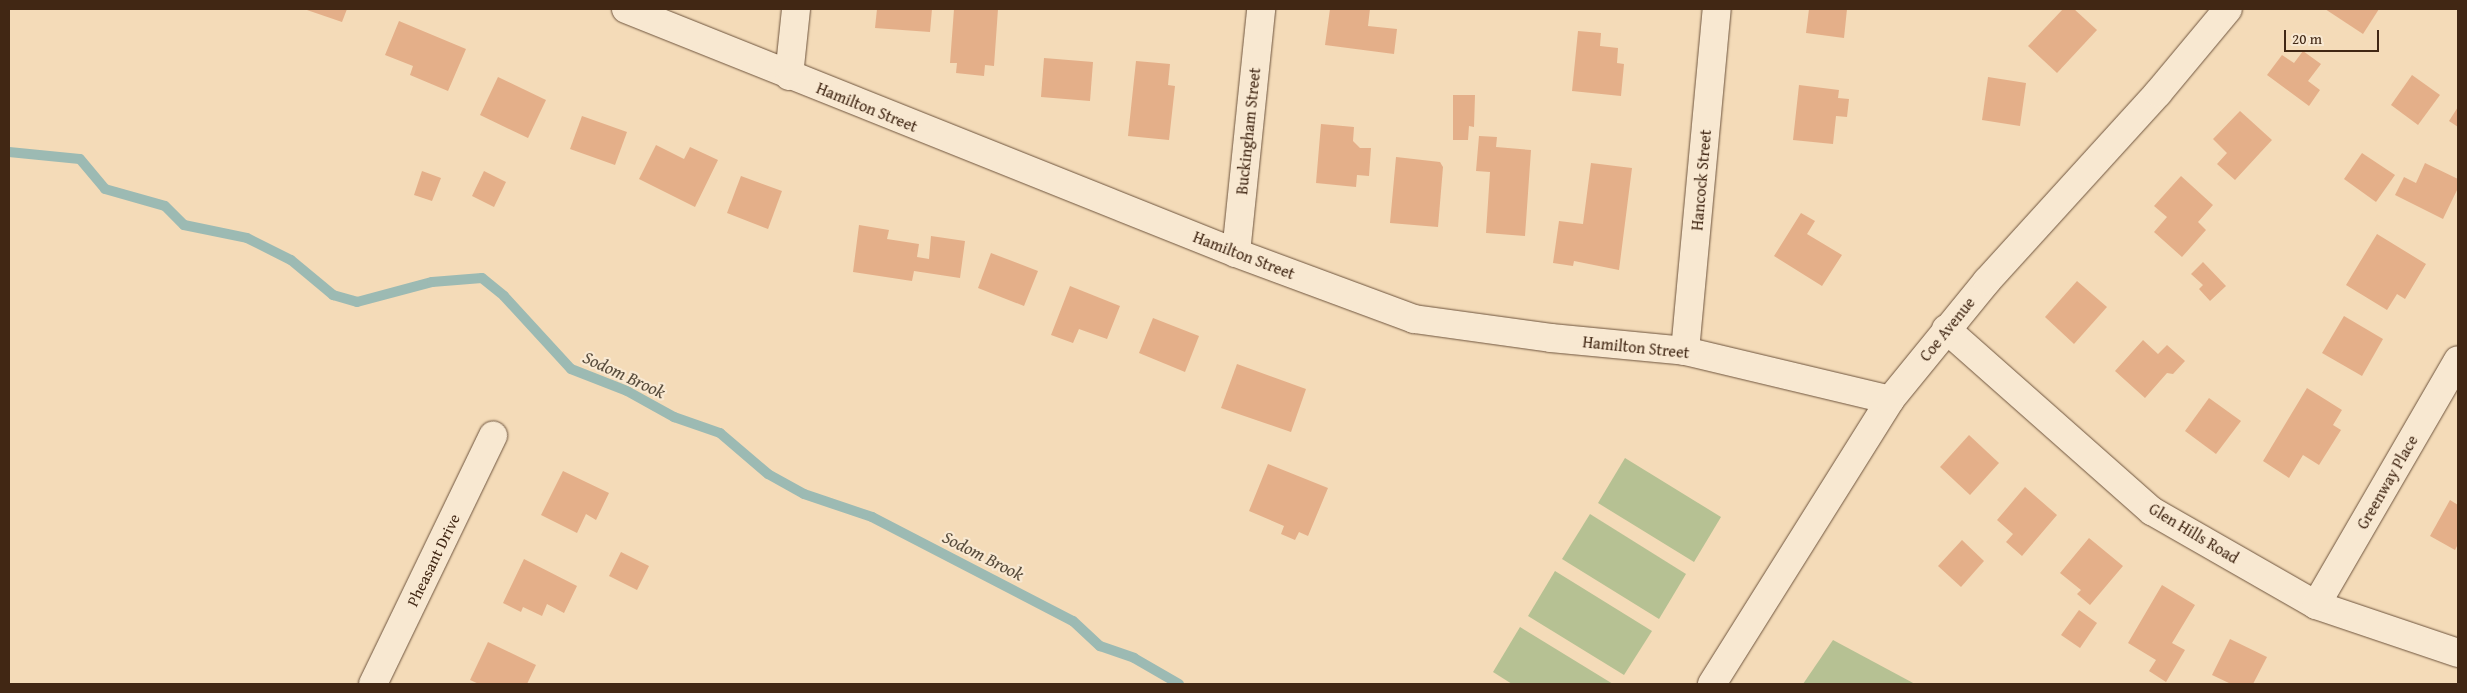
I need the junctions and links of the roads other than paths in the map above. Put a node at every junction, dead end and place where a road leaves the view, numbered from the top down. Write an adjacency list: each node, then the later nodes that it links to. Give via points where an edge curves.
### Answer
1 (626, 9): 6 (street, Hamilton Street)
2 (796, 9): 6 (street)
3 (1261, 9): 7 (street, Buckingham Street)
4 (1717, 9): 9 (street, Hancock Street)
5 (2228, 9): 8 (street, Coe Avenue, via 2158,93)
6 (789, 76): 7 (street, Hamilton Street)
7 (1236, 253): 9 (street, Hamilton Street, via 1414,319 1551,338)
8 (1946, 329): 11 (street, Coe Avenue); 13 (street, Glen Hills Road, via 2152,511)
9 (1684, 351): 11 (street, Hamilton Street)
10 (2458, 360): 13 (street, Greenway Place)
11 (1890, 400): 16 (street, Coe Avenue)
12 (493, 436): 15 (street, Pheasant Drive)
13 (2316, 605): 14 (street, Glen Hills Road)
14 (2458, 653)
15 (373, 684)
16 (1712, 684)

